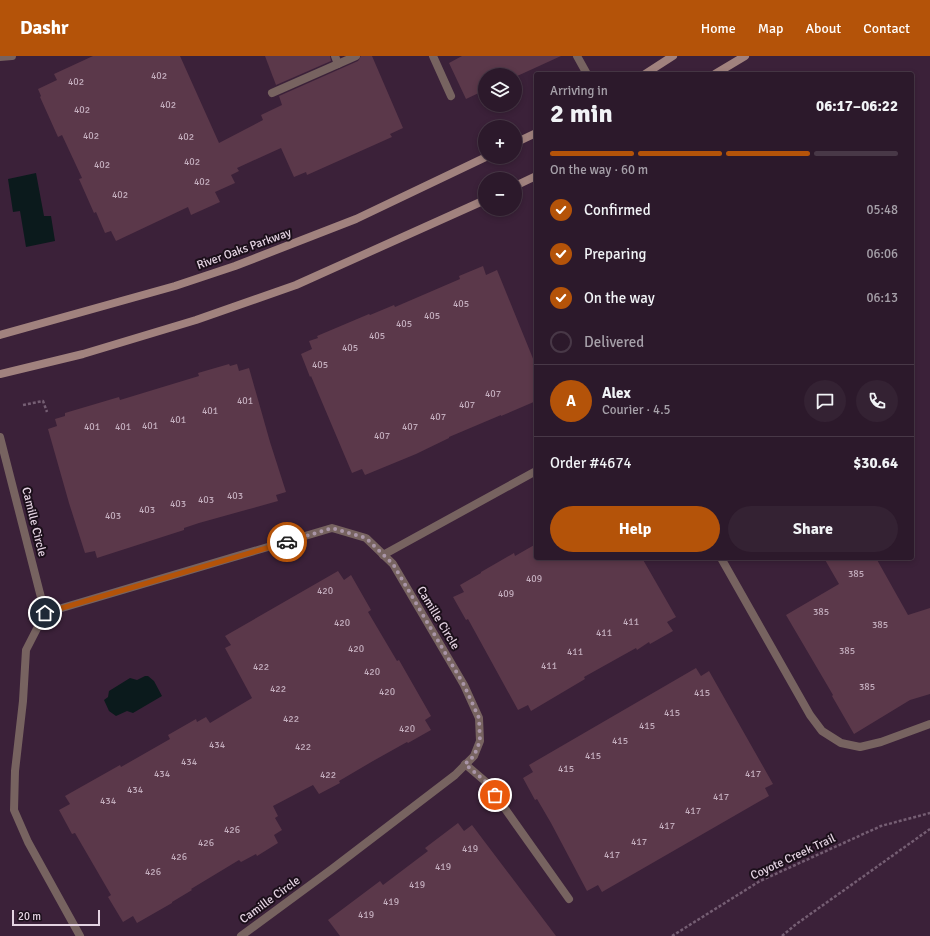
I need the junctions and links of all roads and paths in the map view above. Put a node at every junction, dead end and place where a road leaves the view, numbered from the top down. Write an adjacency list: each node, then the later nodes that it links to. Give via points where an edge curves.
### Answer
1 (12, 56): 7 (street)
2 (356, 56): 8 (street)
3 (433, 56): 13 (street)
4 (577, 56): 9 (street)
5 (673, 56): 10 (street)
6 (745, 56): 11 (street)
7 (0, 57)
8 (336, 60): 12 (street)
9 (586, 72)
10 (648, 72)
11 (718, 72)
12 (272, 93)
13 (451, 96)
14 (534, 134): 15 (street)
15 (522, 140)
16 (478, 161): 20 (street, River Oaks Parkway, via 356,219 234,266 175,286)
17 (534, 177): 18 (street)
18 (522, 183)
19 (478, 203): 21 (street, via 296,285 83,354)
20 (0, 335)
21 (0, 374)
22 (23, 405): 23 (path, via 43,401)
23 (47, 412)
24 (0, 437): 28 (street, Camille Circle)
25 (534, 472): 26 (street)
26 (383, 555): 28 (street, Camille Circle, via 366,538 332,528); 30 (street, Camille Circle, via 393,564 460,679 479,718 480,741 474,756)
27 (721, 560): 29 (street, via 810,715 822,731 841,743 860,747)
28 (45, 613): 34 (street, via 26,650 14,810 28,842)
29 (930, 724)
30 (465, 764): 33 (street, via 486,782); 35 (street, Camille Circle, via 455,775)
31 (930, 813): 36 (path, Coyote Creek Trail, via 881,826 760,881)
32 (930, 829): 37 (path)
33 (569, 899)
34 (80, 936)
35 (241, 936)
36 (672, 936)
37 (782, 936)

